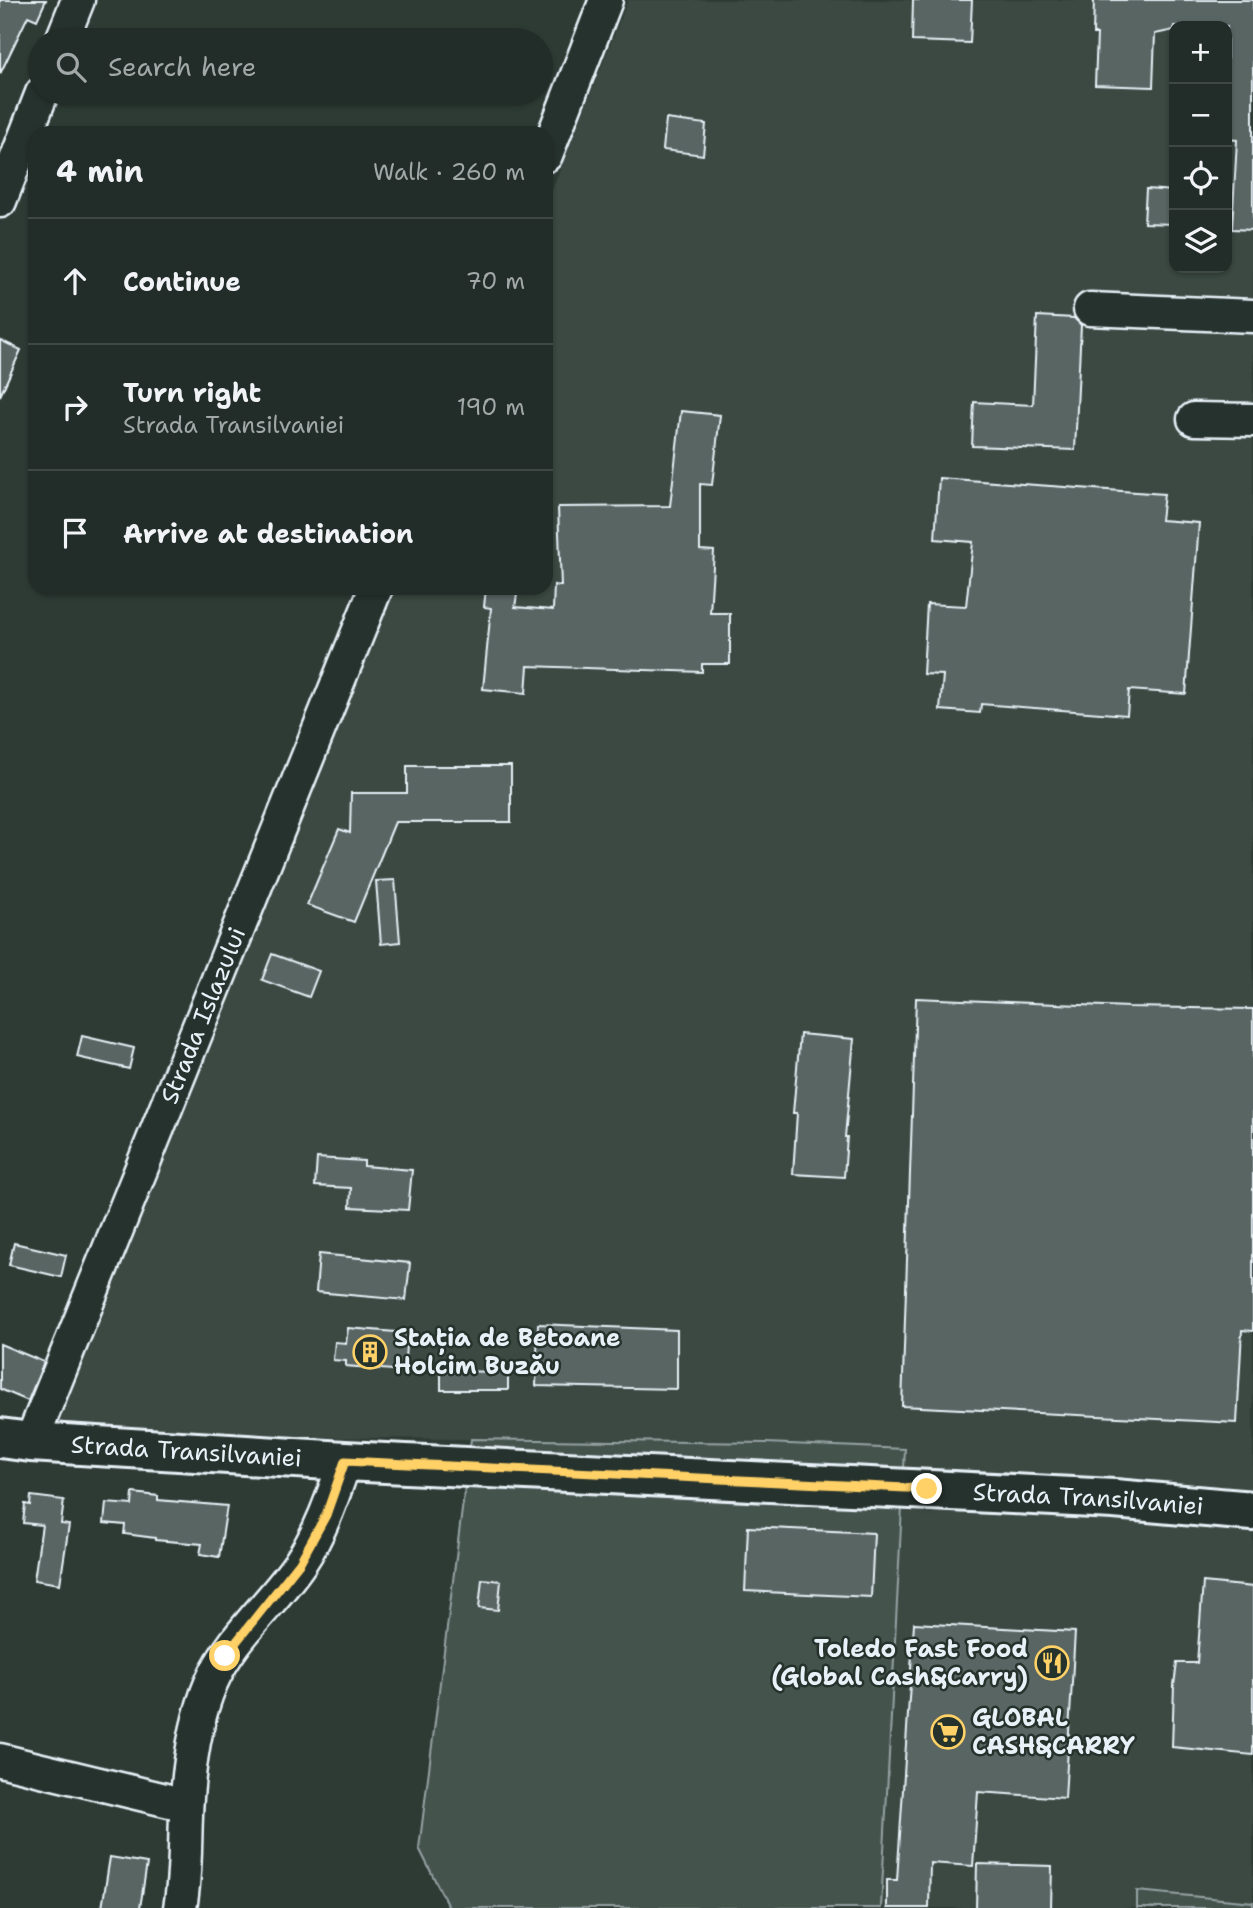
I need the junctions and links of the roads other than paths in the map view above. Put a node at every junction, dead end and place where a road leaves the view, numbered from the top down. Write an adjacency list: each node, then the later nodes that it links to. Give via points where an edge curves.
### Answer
1 (78, 0): 3 (street)
2 (606, 0): 7 (street)
3 (67, 28)
4 (37, 105): 5 (street)
5 (29, 126)
6 (28, 129): 8 (street)
7 (553, 137)
8 (0, 201)
9 (1090, 309): 10 (street)
10 (1253, 316)
11 (1194, 419): 12 (street)
12 (1253, 420)
13 (373, 595): 14 (street, Strada Islazului)
14 (15, 1440): 15 (main road, Strada Transilvaniei)
15 (345, 1461): 16 (main road, Strada Transilvaniei, via 1047,1495); 18 (street, via 326,1515 300,1562 225,1656 211,1683 197,1725)
16 (1253, 1511)
17 (0, 1760): 18 (street)
18 (186, 1805): 19 (street)
19 (180, 1908)

